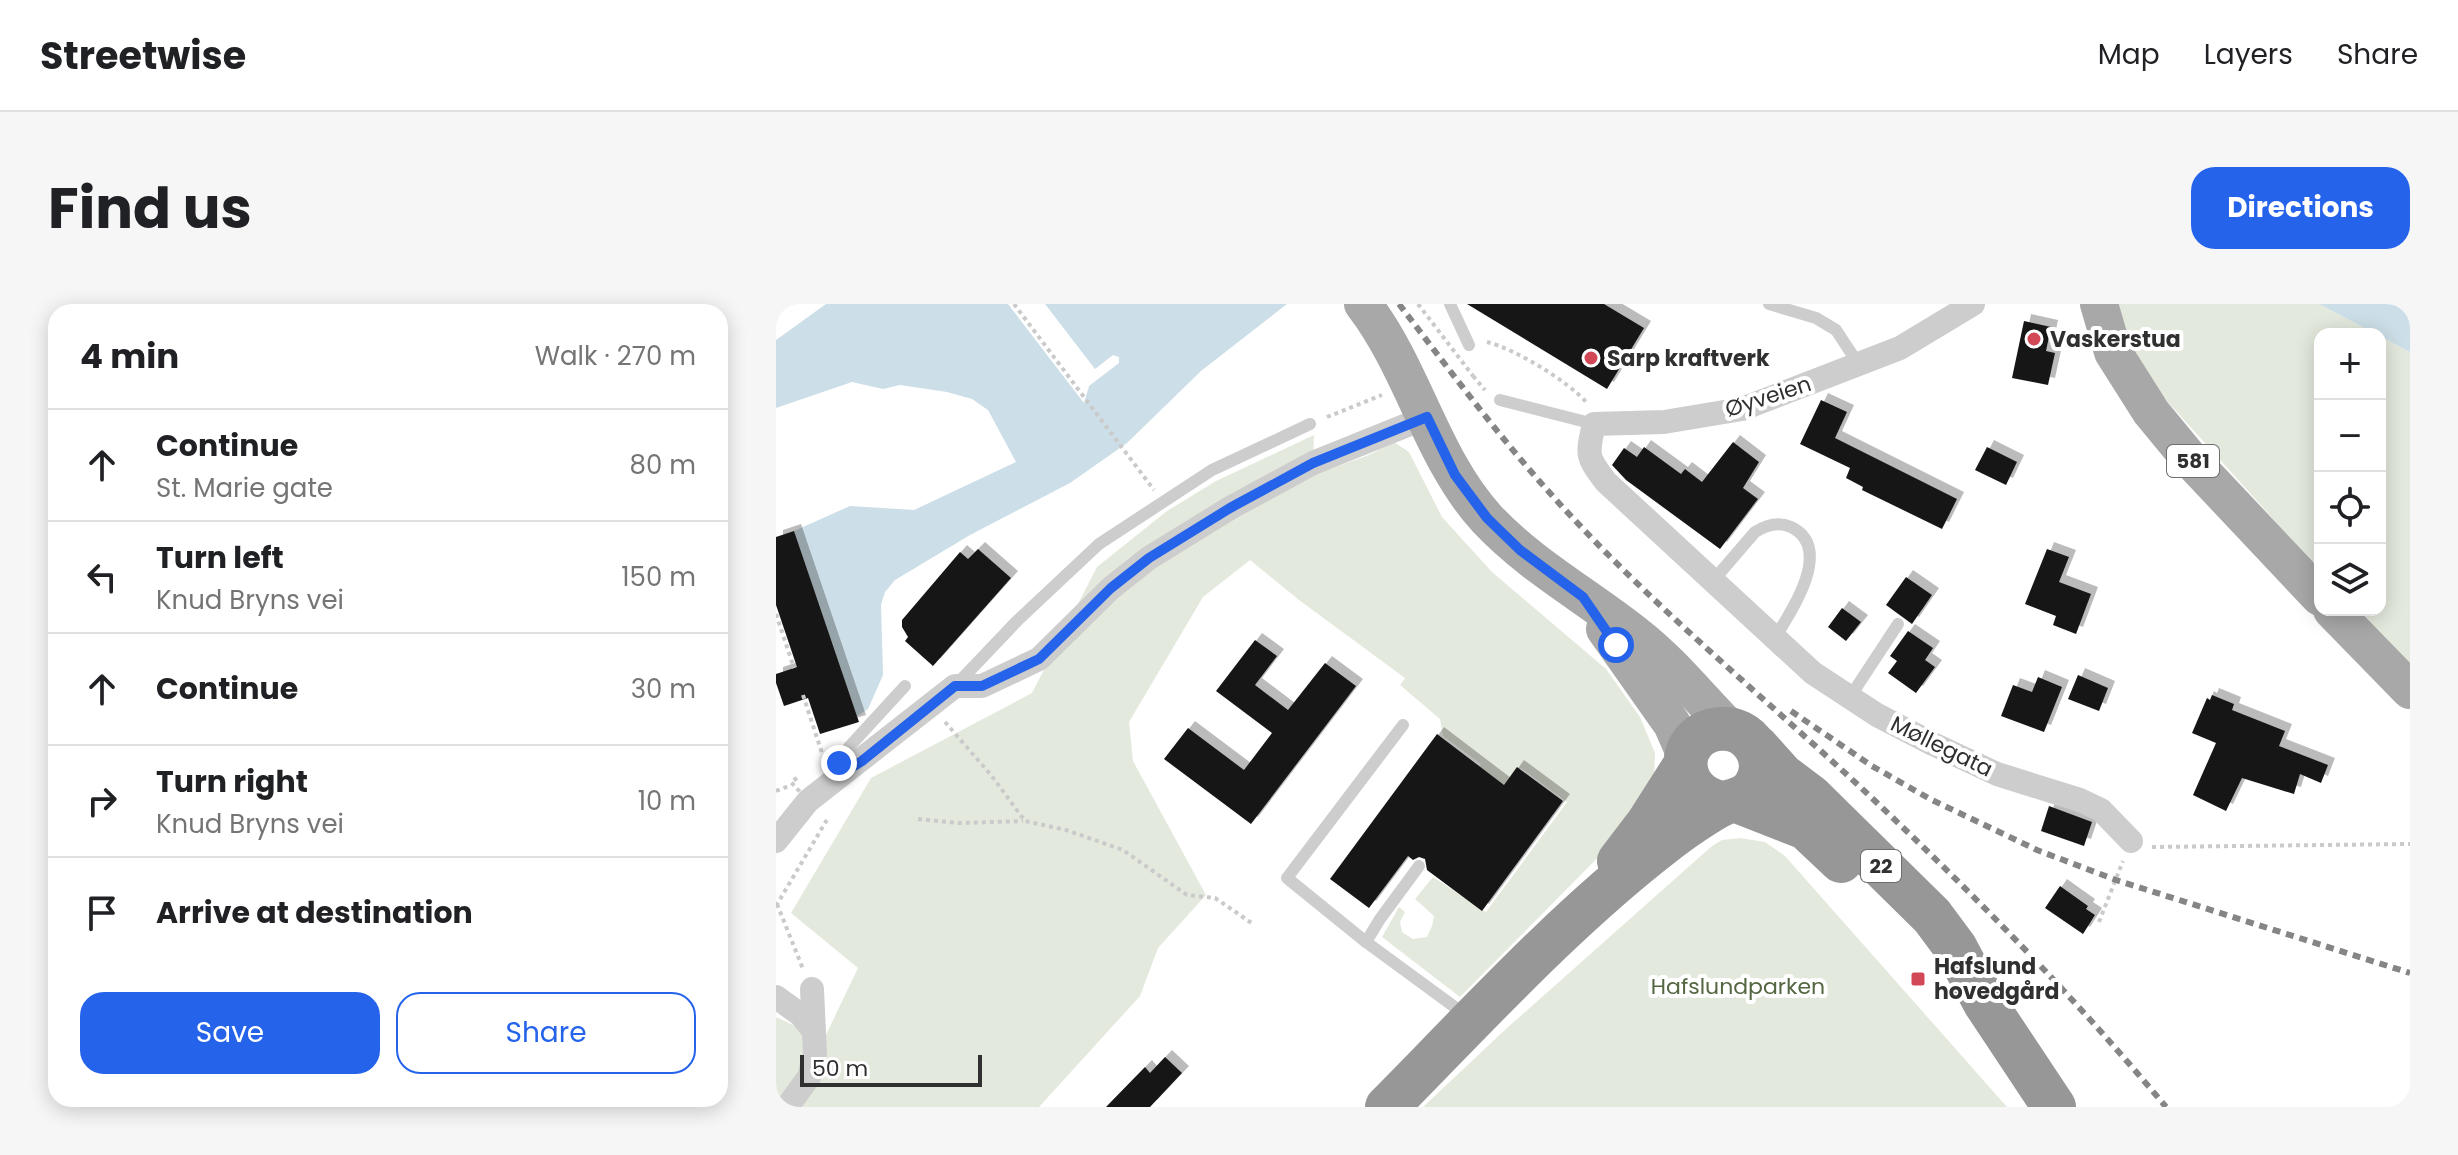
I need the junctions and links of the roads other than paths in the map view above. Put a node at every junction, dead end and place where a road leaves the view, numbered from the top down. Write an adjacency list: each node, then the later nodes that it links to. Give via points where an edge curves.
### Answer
1 (1450, 304): 6 (lane)
2 (1769, 304): 7 (lane, via 1836,330)
3 (1973, 304): 7 (street, Øyveien, via 1900,348)
4 (2099, 304): 13 (main road, 581, via 2113,352 2151,412)
5 (1368, 310): 9 (main road)
6 (1469, 345)
7 (1859, 365): 11 (street, Øyveien, via 1742,409 1664,422)
8 (1500, 400): 11 (lane, Øyveien)
9 (1427, 417): 14 (main road, via 1455,475 1487,518); 19 (street, via 1313,463 1230,508 1111,588 1039,659 982,686)
10 (1310, 424): 19 (lane, via 1212,470 1099,544)
11 (1594, 424): 12 (street, Møllegata, via 1588,452 1593,465)
12 (1712, 582): 17 (street, Møllegata); 17 (lane, via 1764,526 1786,524 1797,530 1806,543 1808,579)
13 (2314, 591)
14 (1583, 597): 23 (main road, via 1663,658); 24 (main road, via 1672,724)
15 (2338, 616): 20 (main road)
16 (1898, 624): 21 (lane)
17 (1774, 639): 21 (street, Møllegata)
18 (905, 686): 25 (lane, via 849,747)
19 (955, 686): 25 (street)
20 (2410, 690)
21 (1850, 697): 28 (street, Møllegata, via 1997,774 2101,810)
22 (1403, 725): 31 (lane, via 1287,878)
23 (1743, 738): 24 (highway, via 1708,731); 26 (highway, via 1761,766 1760,777 1748,795); 34 (highway, 22, via 1932,916)
24 (1686, 761): 26 (highway, 22, via 1687,778 1701,797); 30 (highway, via 1648,823)
25 (838, 776): 27 (street, via 808,801)
26 (1731, 802): 30 (highway, via 1665,842); 34 (highway, 22, via 1806,828)
27 (776, 841)
28 (2131, 841)
29 (1419, 866): 31 (lane)
30 (1574, 920): 35 (highway)
31 (1366, 942): 35 (lane)
32 (812, 989): 36 (street)
33 (776, 997): 36 (street)
34 (1985, 1003): 39 (highway, 22)
35 (1473, 1020): 38 (highway)
36 (813, 1030): 37 (street, via 815,1054 809,1077)
37 (787, 1107)
38 (1387, 1107)
39 (2054, 1107)

